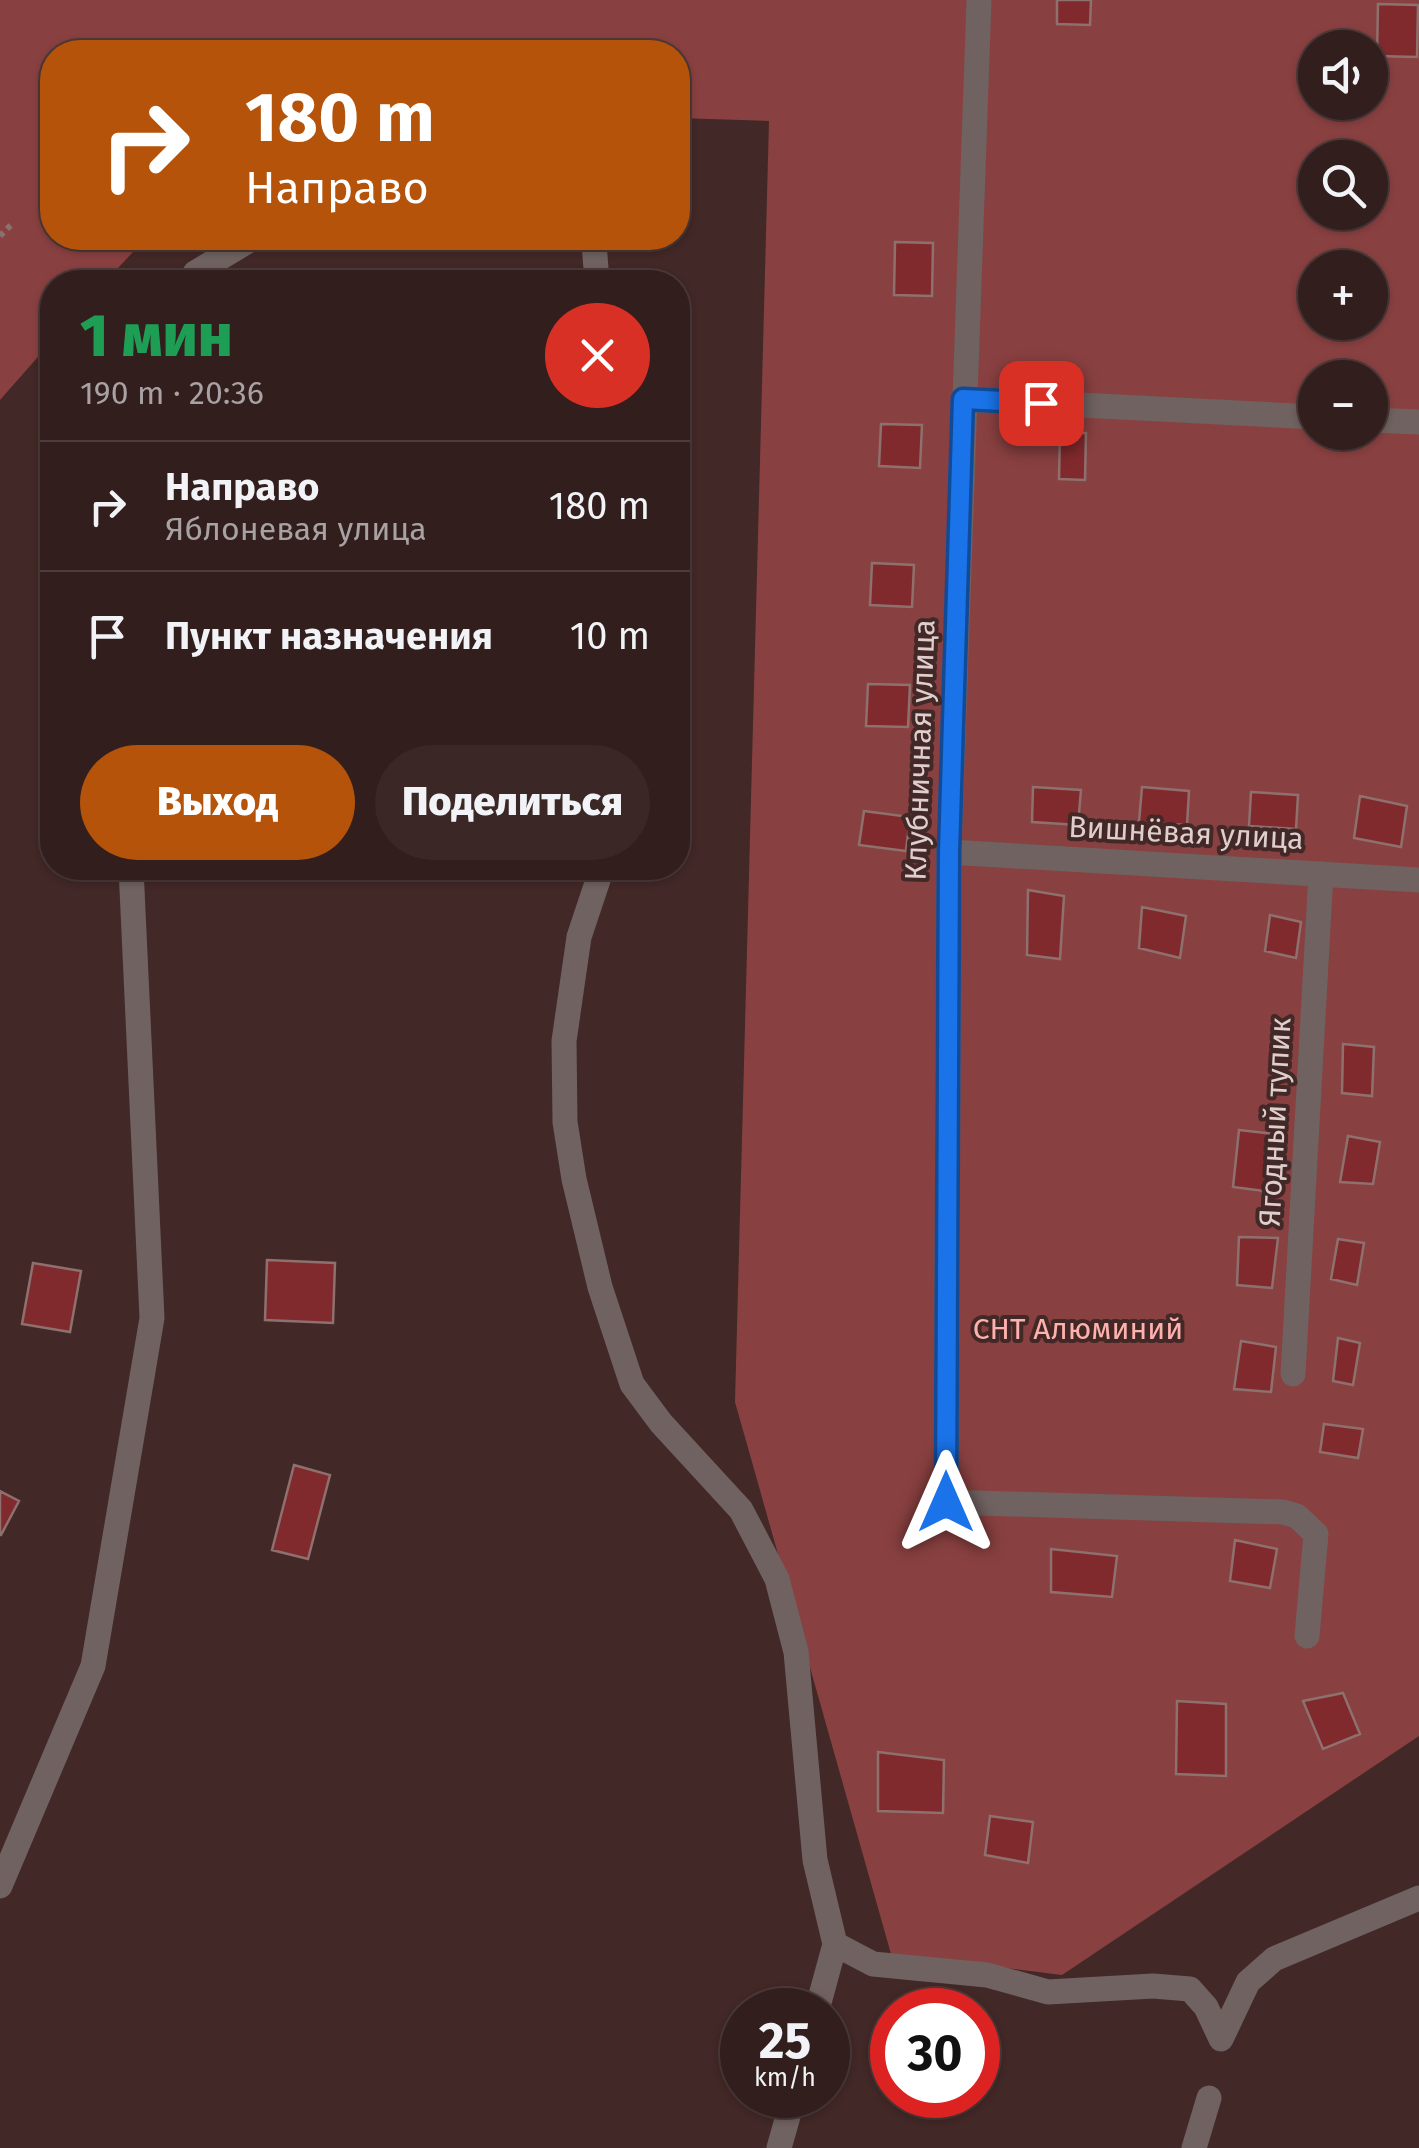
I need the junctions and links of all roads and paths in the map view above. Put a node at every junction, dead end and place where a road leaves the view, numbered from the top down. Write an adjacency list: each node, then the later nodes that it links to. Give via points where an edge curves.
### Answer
1 (978, 0): 6 (street, Клубничная улица)
2 (11, 225): 3 (path)
3 (0, 236)
4 (233, 250): 5 (street)
5 (201, 270)
6 (963, 399): 7 (street); 10 (street, Клубничная улица)
7 (1298, 416)
8 (1388, 421): 9 (street)
9 (1419, 422)
10 (949, 852): 11 (street, Вишнёвая улица); 16 (street, Клубничная улица, via 946,1502 1297,1516 1316,1534)
11 (1321, 874): 14 (street, Вишнёвая улица); 15 (street, Ягодный тупик)
12 (132, 880): 17 (street, via 152,1318 93,1666)
13 (598, 880): 19 (street, via 579,937 564,1042 574,1180 632,1384 741,1510 777,1578 796,1652 815,1860)
14 (1419, 880)
15 (1294, 1374)
16 (1308, 1636)
17 (0, 1886)
18 (1419, 1898): 19 (street, via 1274,1959 1248,1982 1220,2038 1190,1989 1048,1992 987,1975 873,1964)
19 (835, 1944): 20 (street)
20 (823, 1988)
21 (1209, 2098): 24 (street)
22 (788, 2118): 23 (street)
23 (780, 2148)
24 (1194, 2148)

